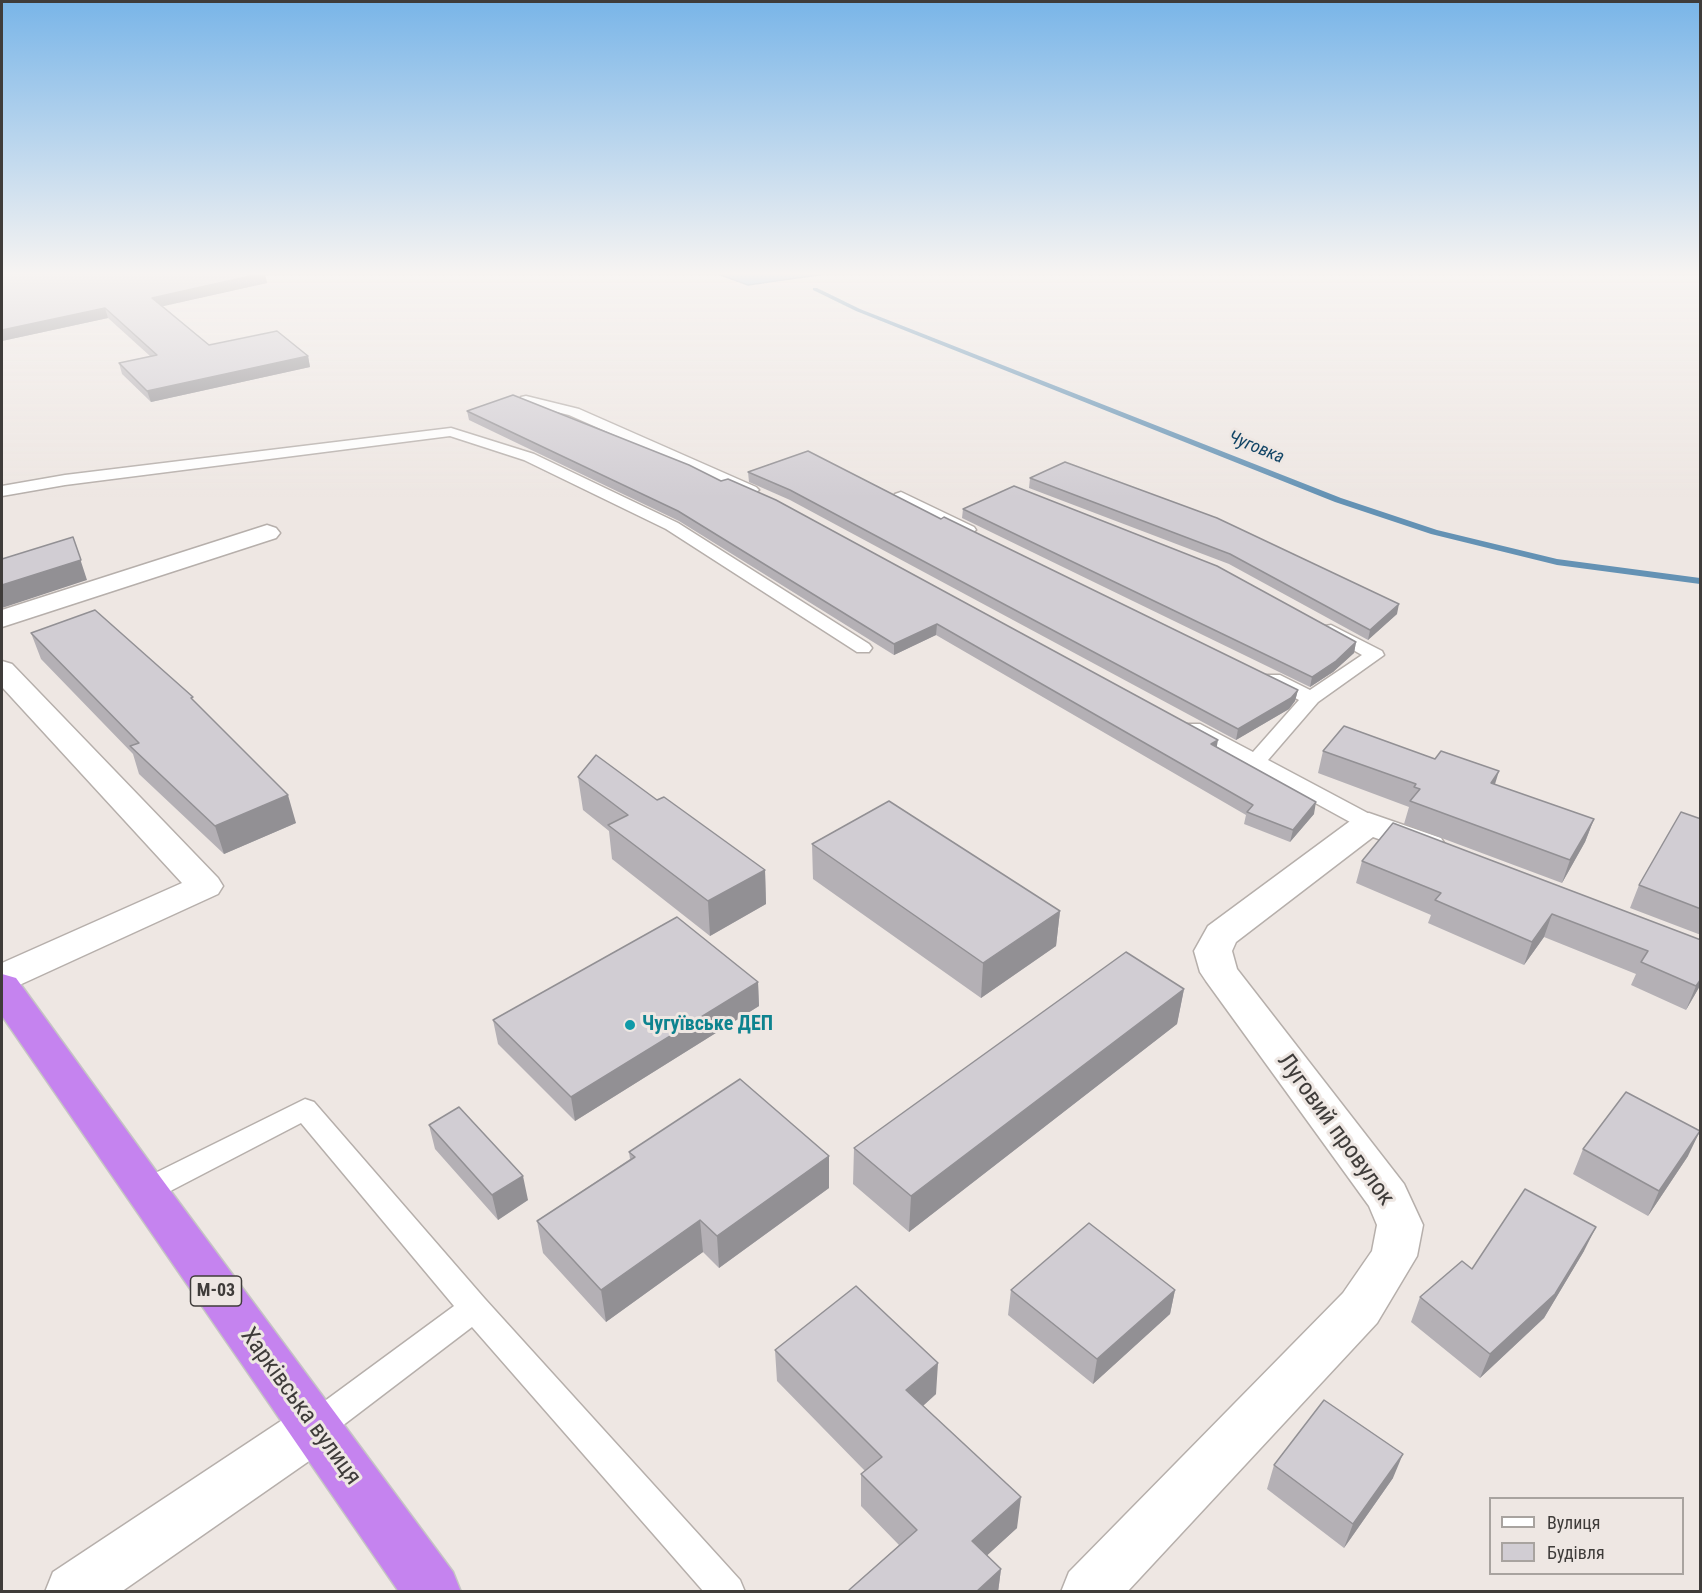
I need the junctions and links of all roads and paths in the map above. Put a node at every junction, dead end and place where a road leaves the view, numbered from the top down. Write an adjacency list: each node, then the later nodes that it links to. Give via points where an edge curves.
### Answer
1 (526, 400): 3 (lane, via 574,412)
2 (2, 491): 9 (lane, via 451,432 529,457 672,526)
3 (762, 495)
4 (901, 497): 6 (lane)
5 (267, 533): 7 (street)
6 (985, 538)
7 (2, 618)
8 (1314, 621): 12 (lane, via 1375,655)
9 (863, 648)
10 (2, 670): 17 (street, via 205,886)
11 (1258, 672): 12 (lane)
12 (1311, 698): 14 (lane)
13 (1182, 722): 14 (lane)
14 (1256, 762): 15 (lane)
15 (1369, 823): 16 (street); 25 (street, Луговий провулок, via 1221,935 1213,951 1219,972 1388,1197 1401,1225 1394,1256 1360,1308)
16 (1458, 857)
17 (2, 978)
18 (2, 987): 19 (highway, Харківська вулиця / М-03)
19 (145, 1191): 20 (lane, via 305,1109); 21 (highway, Харківська вулиця / М-03)
20 (474, 1308): 21 (lane); 24 (lane)
21 (314, 1428): 22 (street); 23 (highway, Харківська вулиця / М-03)
22 (73, 1592)
23 (433, 1592)
24 (728, 1592)
25 (1089, 1592)

